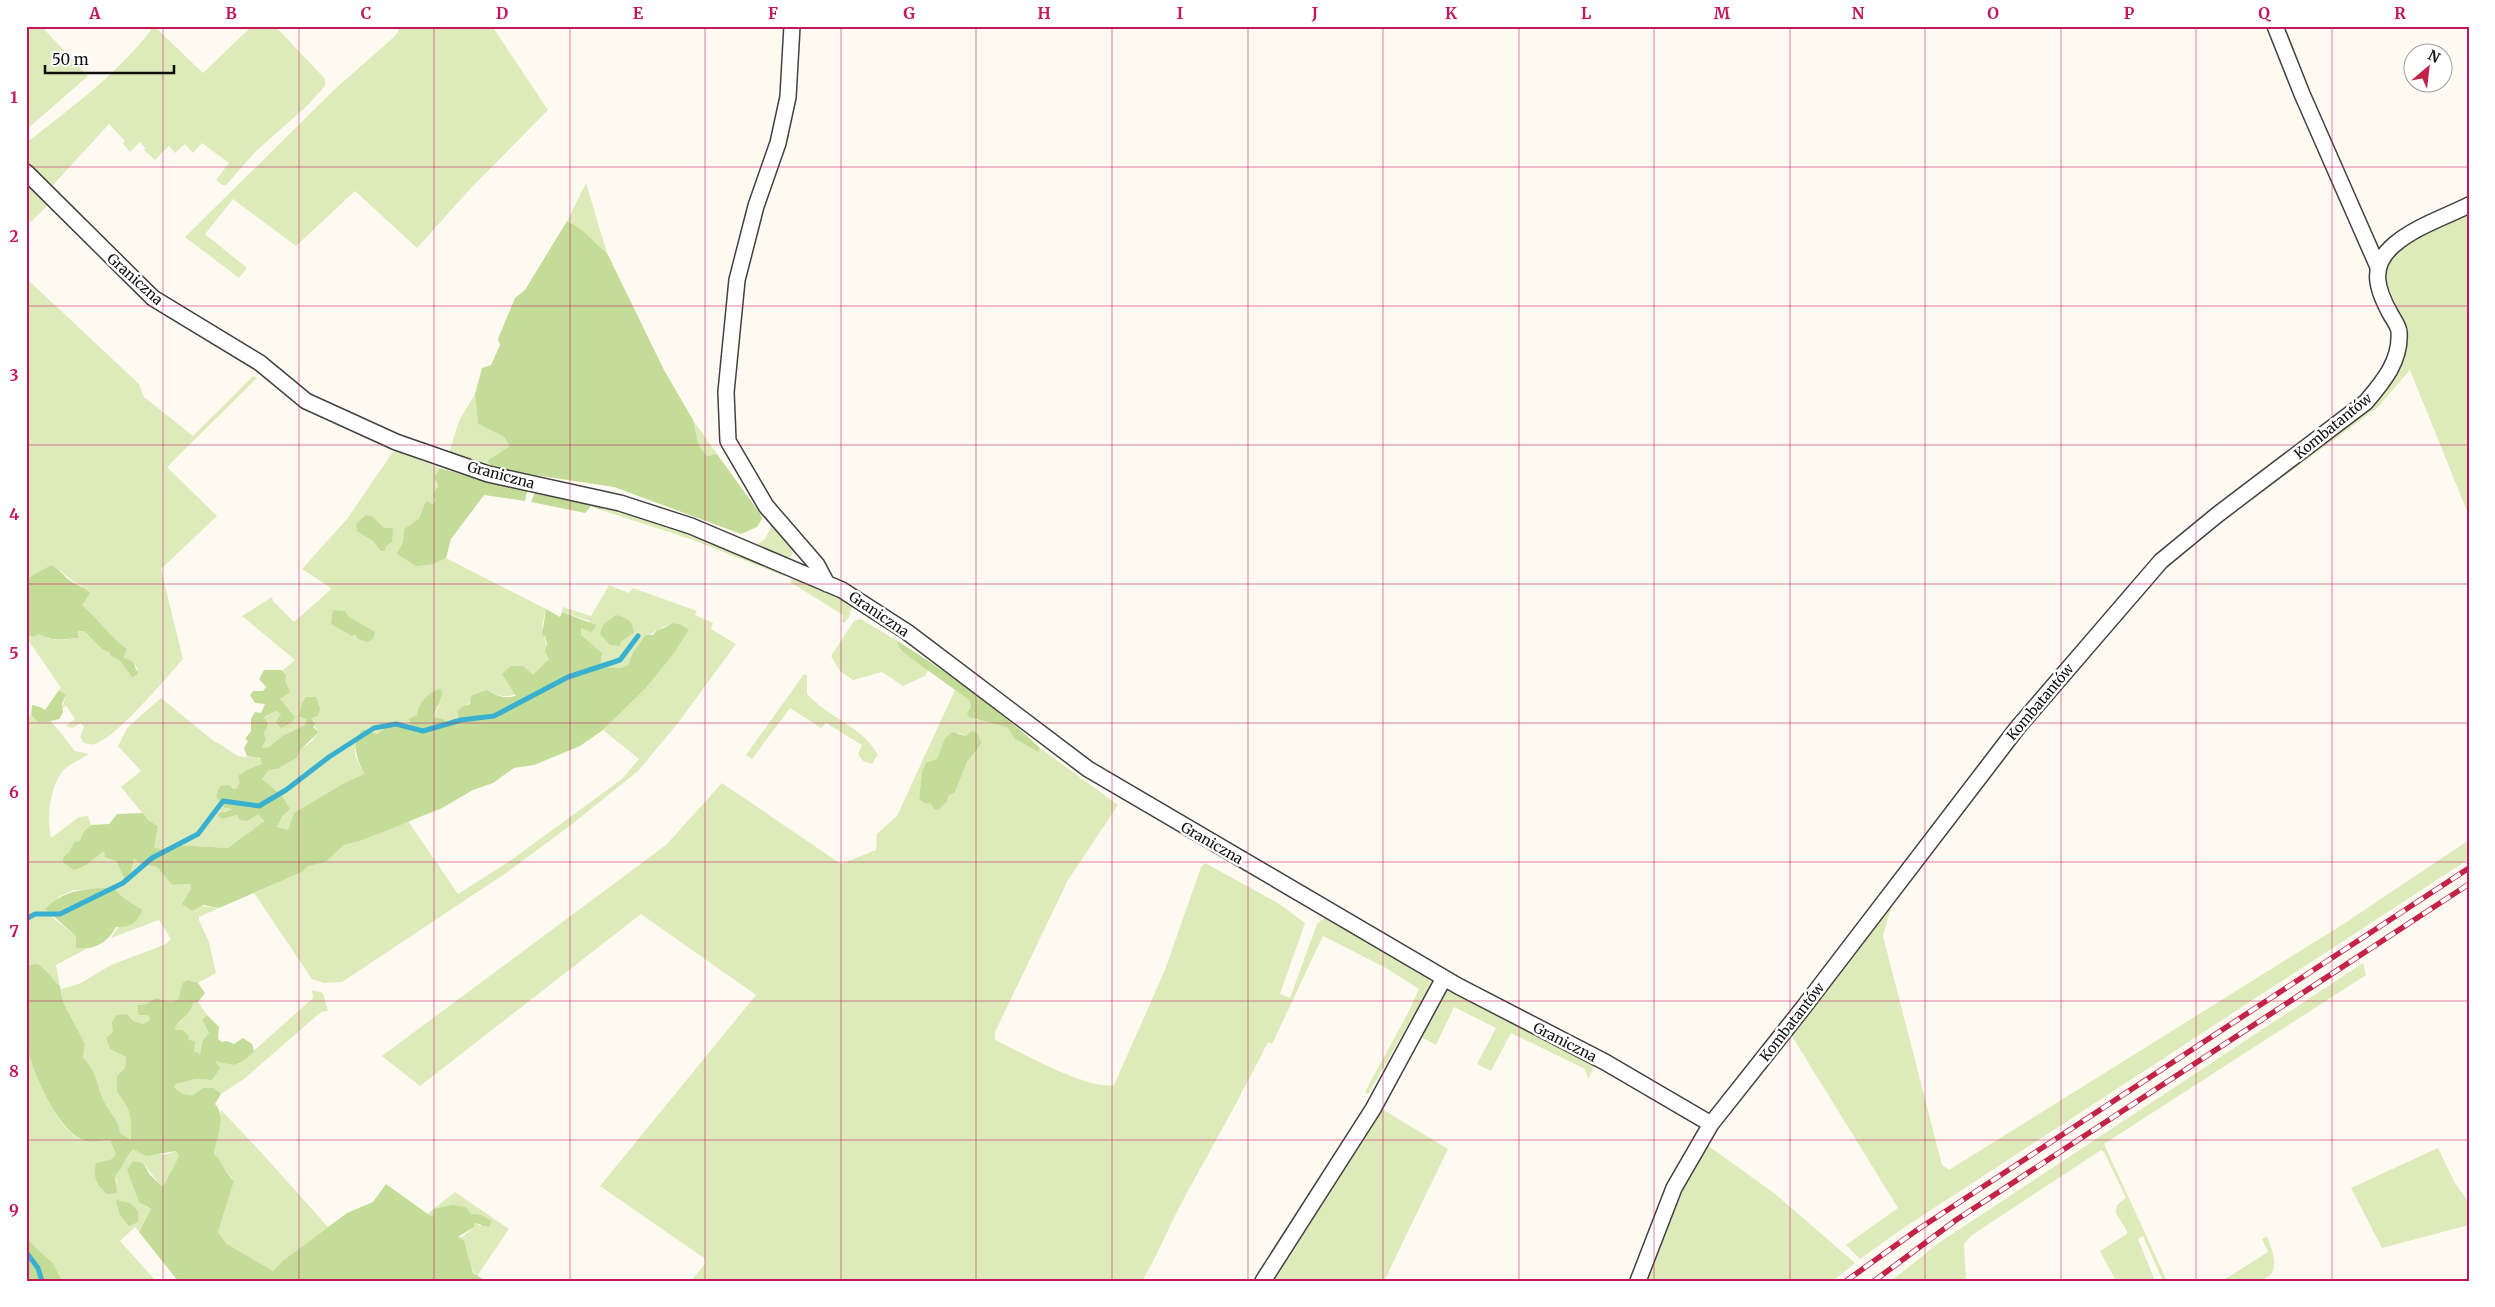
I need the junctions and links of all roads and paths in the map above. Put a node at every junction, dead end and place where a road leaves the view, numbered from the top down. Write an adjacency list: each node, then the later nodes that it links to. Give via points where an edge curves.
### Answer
1 (792, 26): 6 (street, via 788,97 780,134 756,206 737,280 726,392 728,441 766,506 817,565)
2 (2275, 26): 5 (street)
3 (26, 172): 6 (street, Graniczna, via 154,298 260,363 306,401 396,442 488,474 620,503 691,526)
4 (2469, 205): 5 (street, via 2394,244)
5 (2378, 267): 8 (street, Kombatantów, via 2379,292 2399,331 2398,355 2385,380 2366,402 2161,561 2018,727)
6 (827, 584): 7 (street, Graniczna, via 842,590 907,632 1088,769)
7 (1444, 978): 8 (street, Graniczna, via 1603,1061); 9 (street, via 1373,1109)
8 (1711, 1124): 10 (street, Kombatantów, via 1674,1188)
9 (1263, 1281)
10 (1638, 1281)

